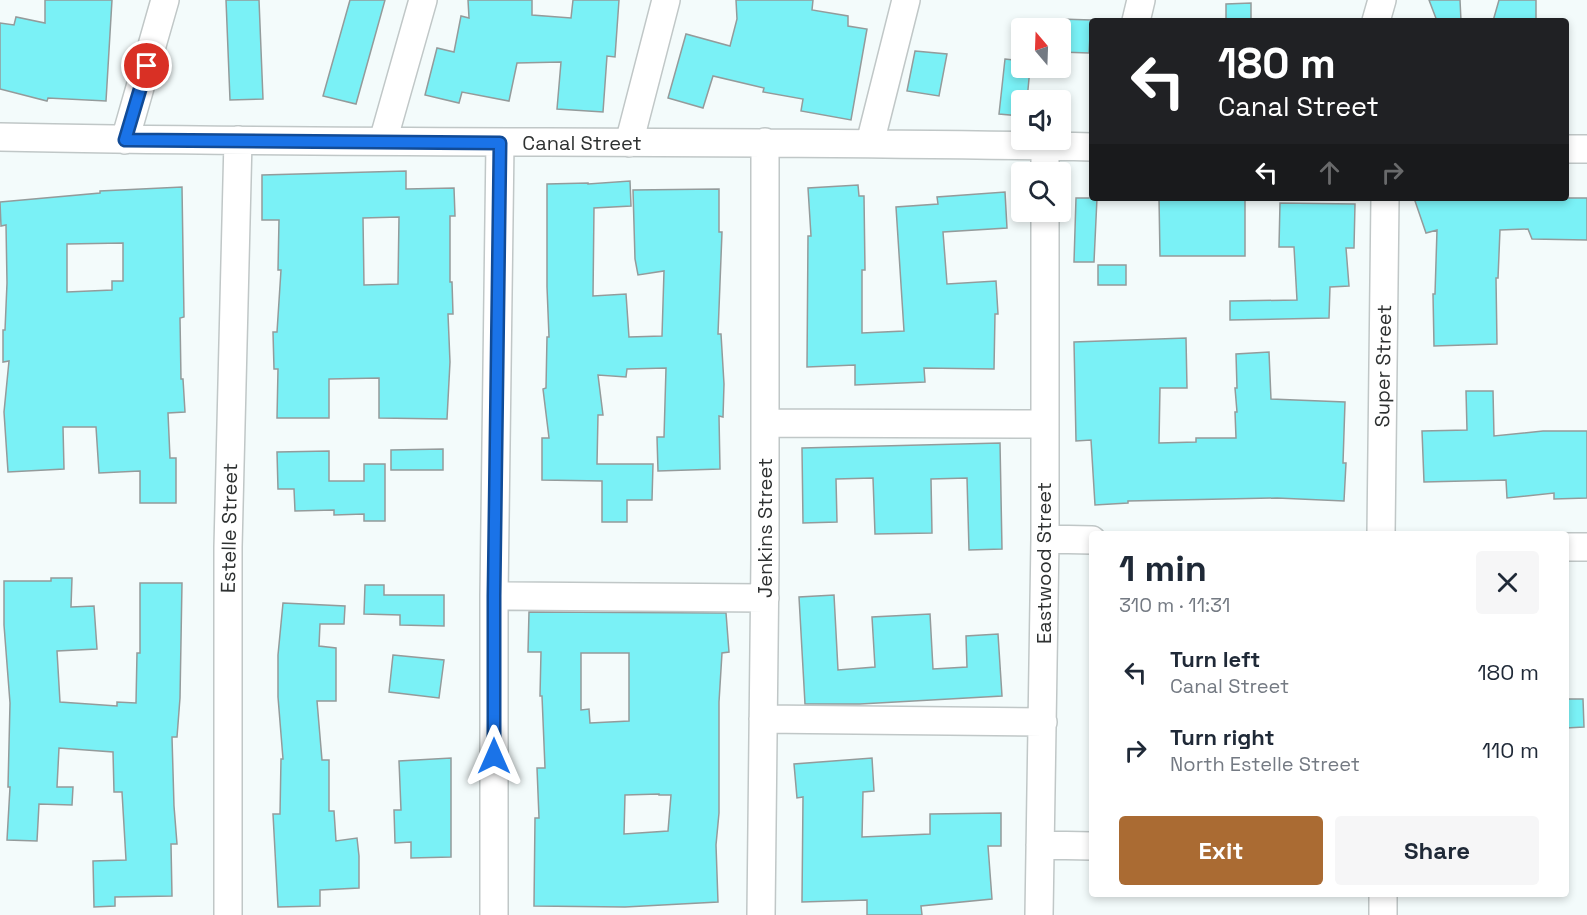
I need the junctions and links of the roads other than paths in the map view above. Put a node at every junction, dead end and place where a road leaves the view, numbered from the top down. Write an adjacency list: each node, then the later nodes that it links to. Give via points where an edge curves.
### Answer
1 (165, 0): 10 (street)
2 (423, 0): 12 (street)
3 (666, 0): 15 (street)
4 (906, 0): 16 (street)
5 (1141, 0): 7 (street)
6 (1382, 0): 8 (street)
7 (1137, 18)
8 (1377, 18)
9 (0, 137): 10 (street, Canal Street)
10 (125, 140): 11 (street, Canal Street)
11 (238, 140): 12 (street, Canal Street); 38 (street, Estelle Street, via 228,547)
12 (383, 141): 14 (street, Canal Street)
13 (765, 142): 15 (street, Canal Street); 16 (street, Canal Street); 24 (street, Jenkins Street)
14 (500, 143): 15 (street, Canal Street); 31 (street)
15 (630, 143)
16 (870, 143): 17 (street, Canal Street)
17 (1011, 145)
18 (1071, 147): 19 (street, Canal Street)
19 (1089, 147)
20 (1569, 149): 21 (street)
21 (1587, 149)
22 (1385, 201): 26 (street, Super Street)
23 (1045, 222): 25 (street, Eastwood Street)
24 (765, 423): 25 (street); 32 (street, Jenkins Street)
25 (1045, 424): 27 (street, Eastwood Street)
26 (1381, 531)
27 (1045, 539): 28 (street); 34 (street, Eastwood Street)
28 (1089, 540)
29 (1569, 547): 30 (street)
30 (1587, 547)
31 (494, 596): 32 (street); 39 (street)
32 (765, 598): 33 (street, Jenkins Street)
33 (764, 719): 34 (street); 40 (street, Jenkins Street)
34 (1043, 722): 35 (street, Eastwood Street)
35 (1040, 845): 36 (street); 41 (street, Eastwood Street)
36 (1089, 846)
37 (1383, 897): 42 (street)
38 (228, 915)
39 (494, 915)
40 (762, 915)
41 (1039, 915)
42 (1383, 915)

